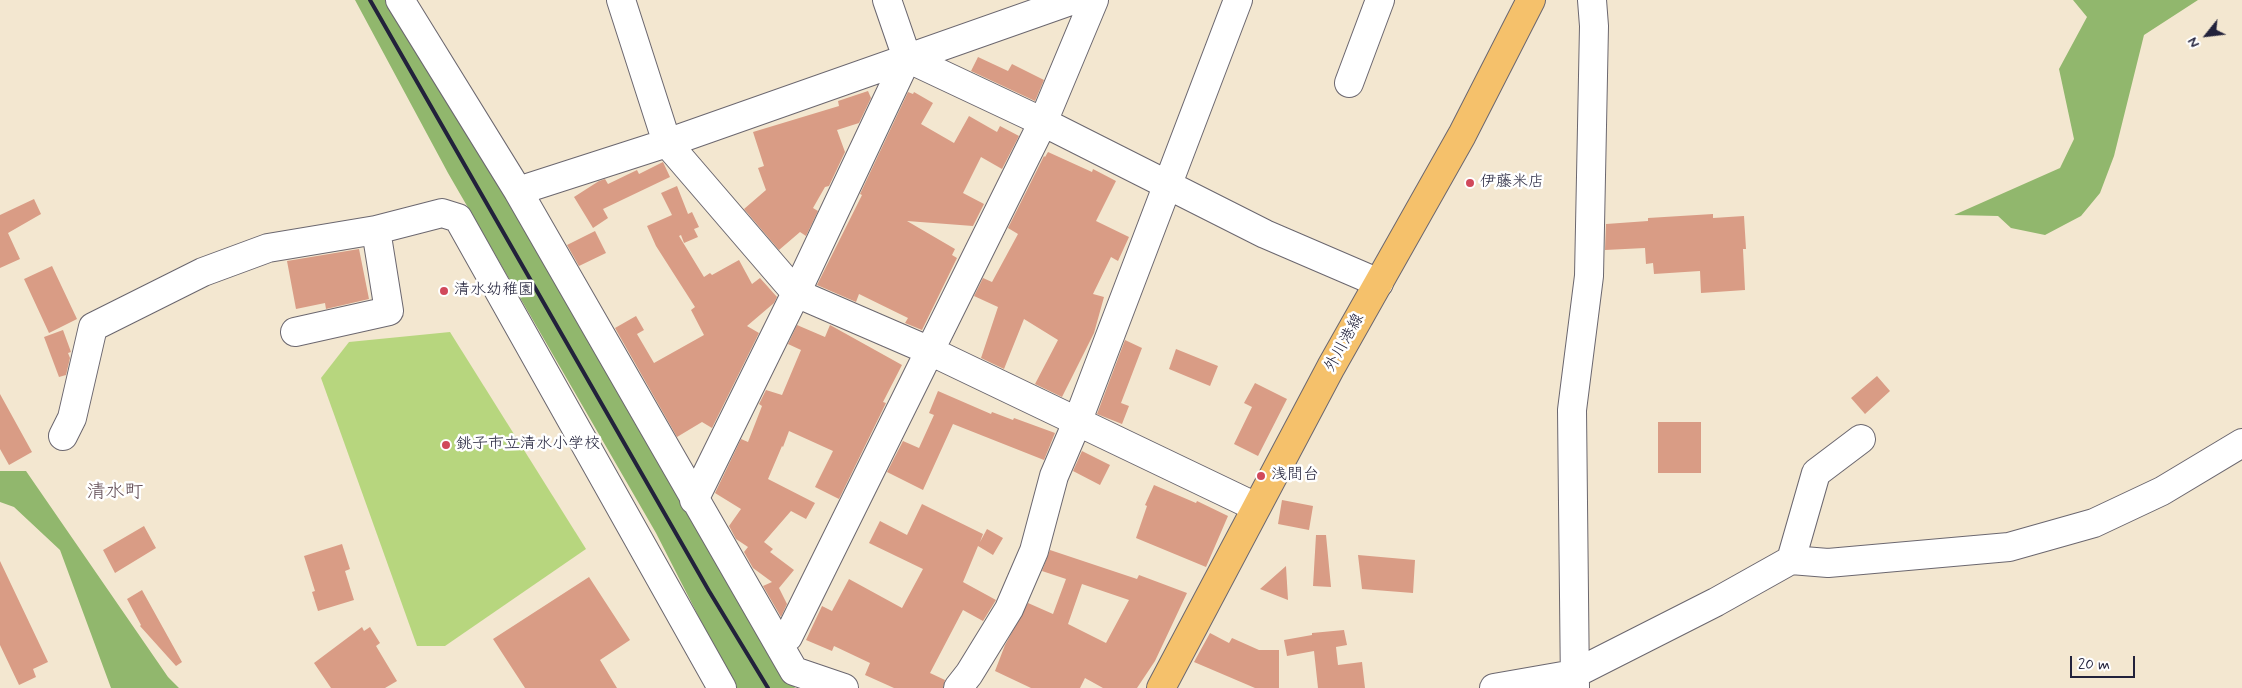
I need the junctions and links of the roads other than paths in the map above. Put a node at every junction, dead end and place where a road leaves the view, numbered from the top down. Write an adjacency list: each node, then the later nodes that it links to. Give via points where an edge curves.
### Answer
1 (400, 0): 15 (street)
2 (621, 0): 13 (street)
3 (888, 0): 10 (street)
4 (1073, 0): 10 (street)
5 (1094, 0): 12 (street)
6 (1238, 0): 14 (street)
7 (1380, 0): 11 (street)
8 (1531, 0): 17 (main road, 外川港線, via 1462,135)
9 (1592, 0): 29 (street, via 1589,276 1572,410)
10 (907, 58): 12 (street); 13 (street); 18 (street)
11 (1349, 83)
12 (1043, 122): 14 (street); 20 (street)
13 (668, 143): 15 (street); 18 (street)
14 (1168, 185): 17 (street, via 1265,234); 21 (street)
15 (518, 191): 25 (street)
16 (376, 230): 19 (street, via 389,311); 22 (street, via 268,248 203,272 93,327 72,418); 30 (street, via 442,213 458,218)
17 (1379, 284): 26 (main road, 外川港線)
18 (796, 293): 20 (street); 25 (street)
19 (295, 332)
20 (930, 351): 21 (street); 28 (street, via 788,637)
21 (1078, 420): 26 (street); 32 (street, via 1054,476 1034,551 1009,609)
22 (63, 436)
23 (1861, 439): 27 (street, via 1816,473)
24 (2242, 443): 27 (street, via 2162,491 2094,523 2009,547 1828,563)
25 (694, 500): 28 (street)
26 (1256, 507): 33 (main road, 外川港線)
27 (1791, 560): 29 (street)
28 (780, 644): 31 (street, via 794,670)
29 (1575, 681): 34 (street)
30 (722, 688)
31 (844, 688)
32 (958, 688)
33 (1161, 688)
34 (1494, 688)

